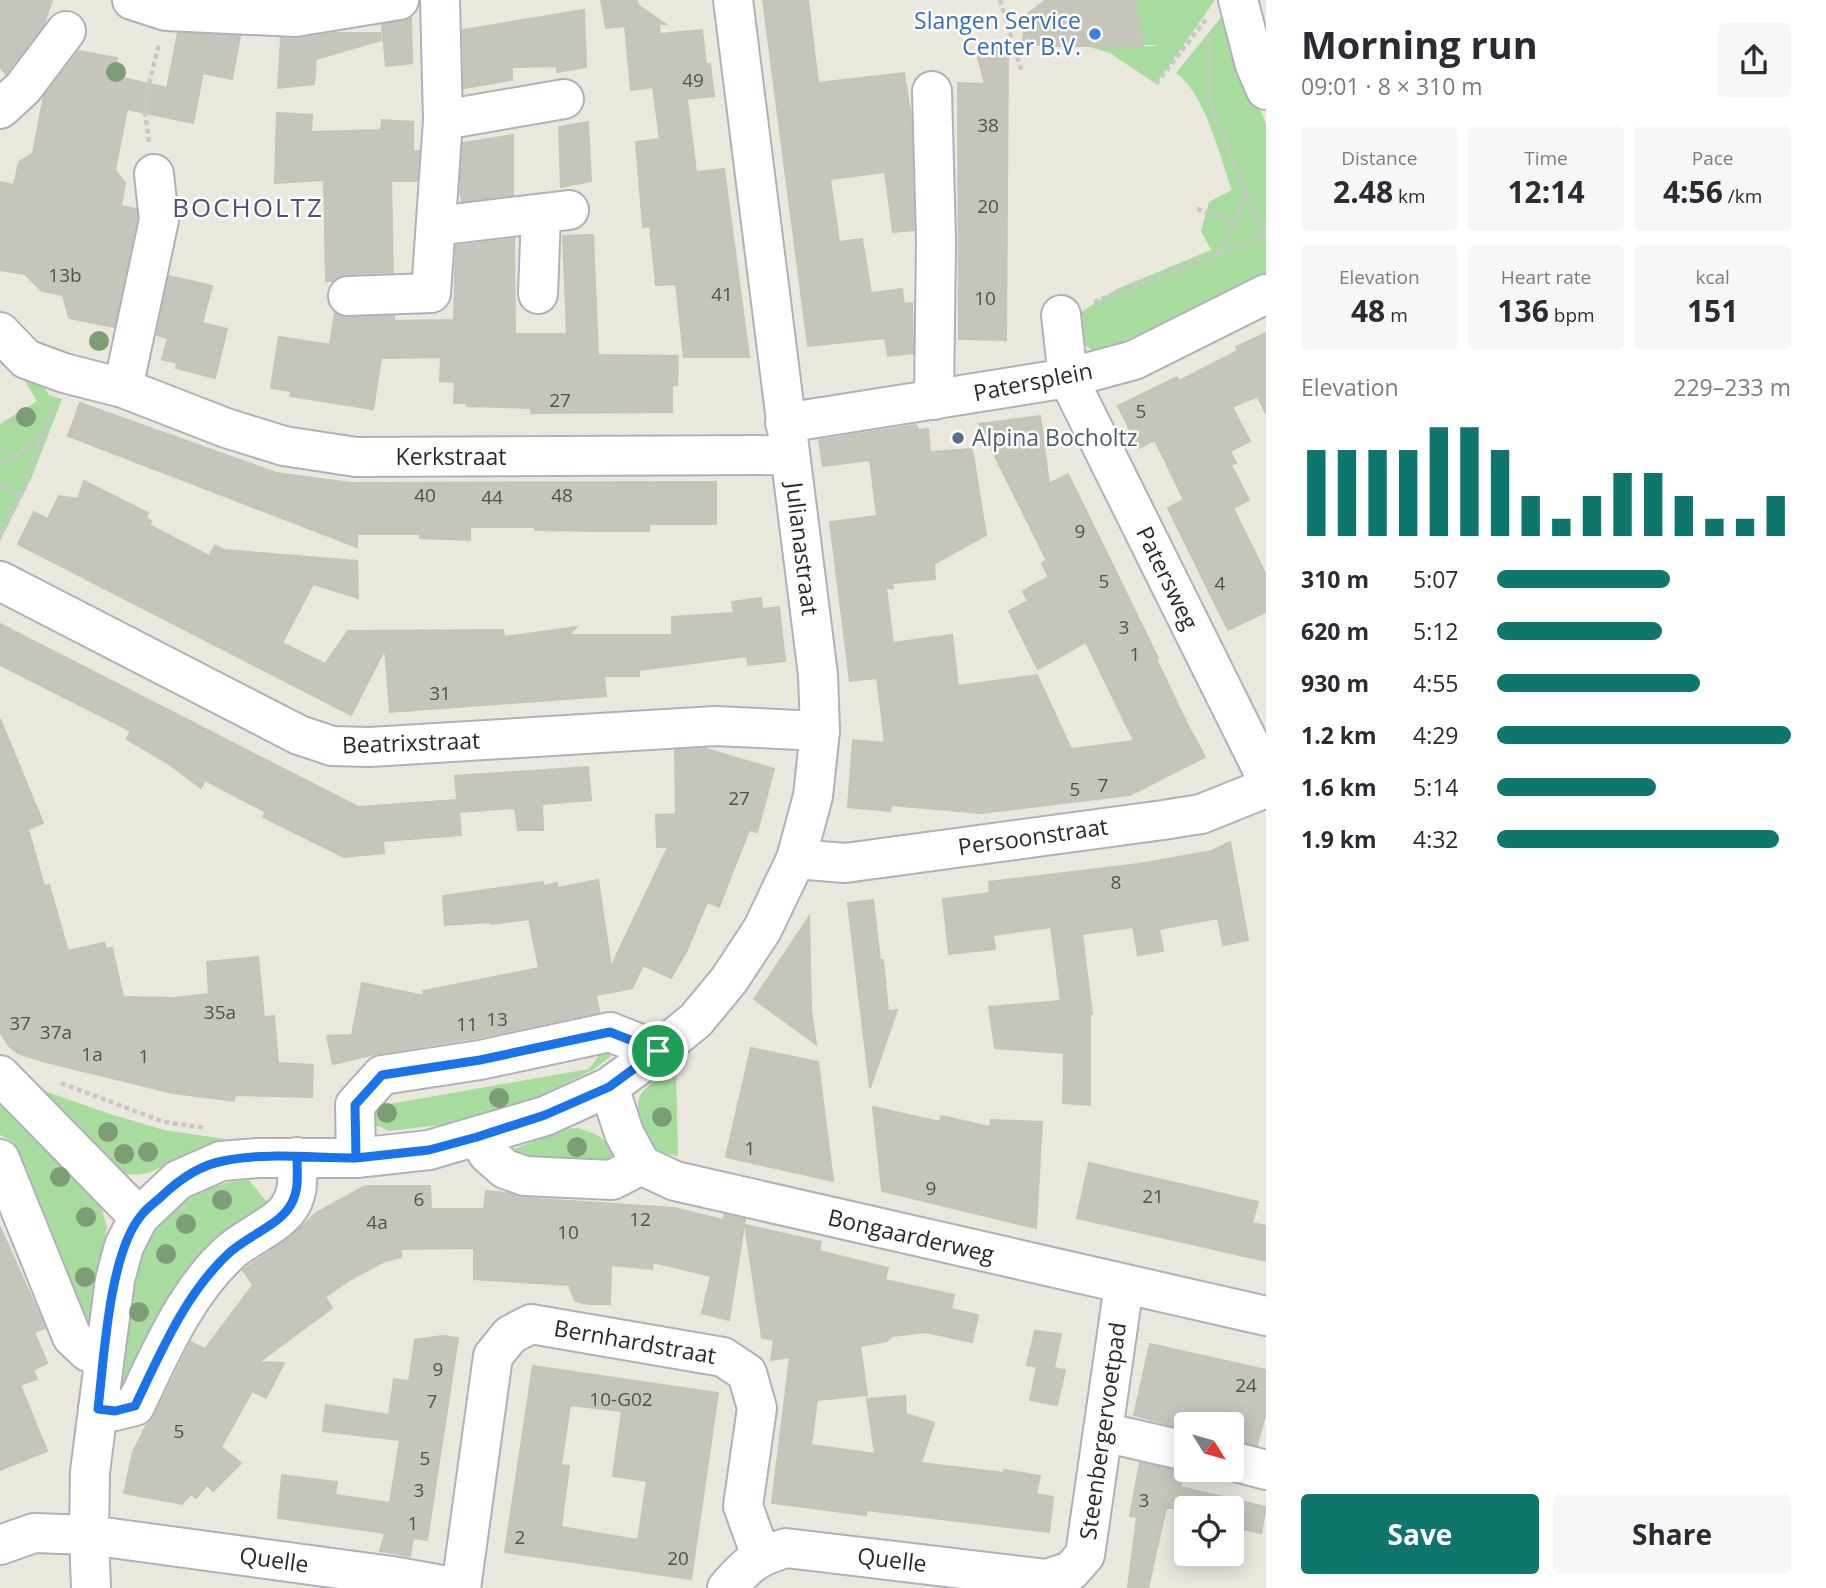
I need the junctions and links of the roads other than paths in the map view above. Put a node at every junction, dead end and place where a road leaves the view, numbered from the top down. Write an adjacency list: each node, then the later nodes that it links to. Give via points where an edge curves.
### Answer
1 (399, 0): 4 (street, via 295,17)
2 (440, 0): 11 (street)
3 (733, 0): 22 (street, Julianastraat)
4 (149, 5)
5 (1222, 13): 7 (street)
6 (66, 31): 10 (street, via 23,88)
7 (1266, 90)
8 (932, 91): 21 (street)
9 (565, 99): 11 (street)
10 (0, 109)
11 (443, 120): 13 (street)
12 (153, 174): 20 (street, via 159,220)
13 (436, 226): 14 (street, via 555,212); 16 (street, via 431,293)
14 (538, 294)
15 (1266, 294): 19 (street, Patersplein, via 1134,360)
16 (348, 296)
17 (1061, 315): 19 (street)
18 (0, 332): 20 (street, Kerkstraat, via 26,359)
19 (1068, 378): 21 (street, Patersplein); 25 (street, Patersweg)
20 (123, 388): 22 (street, Kerkstraat, via 284,446 356,457)
21 (934, 400): 22 (street, Patersplein)
22 (787, 439): 24 (street, Julianastraat, via 818,675)
23 (0, 581): 24 (street, Beatrixstraat, via 299,735 332,746 715,726)
24 (820, 731): 27 (street, Julianastraat, via 813,796)
25 (1266, 777)
26 (1266, 788): 27 (street, Persoonstraat, via 1201,814 1163,820 845,863)
27 (796, 859): 28 (street, Julianastraat, via 762,930 729,980 696,1020)
28 (658, 1051): 30 (street, Julianastraat); 33 (street, via 610,1032 382,1075 355,1105)
29 (0, 1075): 36 (street)
30 (609, 1087): 31 (street, Julianastraat, via 545,1115); 35 (street, via 624,1133)
31 (477, 1137): 33 (street, Julianastraat, via 429,1150); 35 (street, via 505,1169 525,1176 612,1180)
32 (297, 1157): 33 (street, Julianastraat); 36 (street, Julianastraat, via 221,1161 178,1180); 40 (street, via 297,1195 287,1211 229,1253 207,1276 135,1406)
33 (356, 1158)
34 (0, 1159): 39 (street, via 72,1337 88,1352)
35 (641, 1165): 37 (street, Bongaarderweg, via 675,1181)
36 (139, 1217): 39 (street, Julianastraat, via 124,1246 115,1280)
37 (1124, 1285): 38 (street, Bongaarderweg); 41 (street, Steenbergervoetpad)
38 (1266, 1316)
39 (105, 1355): 40 (street, Julianastraat)
40 (98, 1409): 45 (street, Julianastraat)
41 (1103, 1432): 42 (street); 48 (street, Steenbergervoetpad, via 1085,1555)
42 (1174, 1448)
43 (1244, 1465): 44 (street)
44 (1266, 1471)
45 (89, 1535): 46 (street, Quelle, via 34,1533); 49 (street, Quelle); 50 (street, Julianastraat)
46 (0, 1545)
47 (761, 1556): 48 (street, Quelle, via 786,1548 1047,1579); 51 (street, Bernhardstraat, via 743,1506 757,1408 747,1373 723,1357 531,1324 510,1335 494,1356); 52 (street, Quelle)
48 (1071, 1571)
49 (392, 1582): 51 (street, Quelle)
50 (91, 1588)
51 (460, 1588)
52 (727, 1588)

